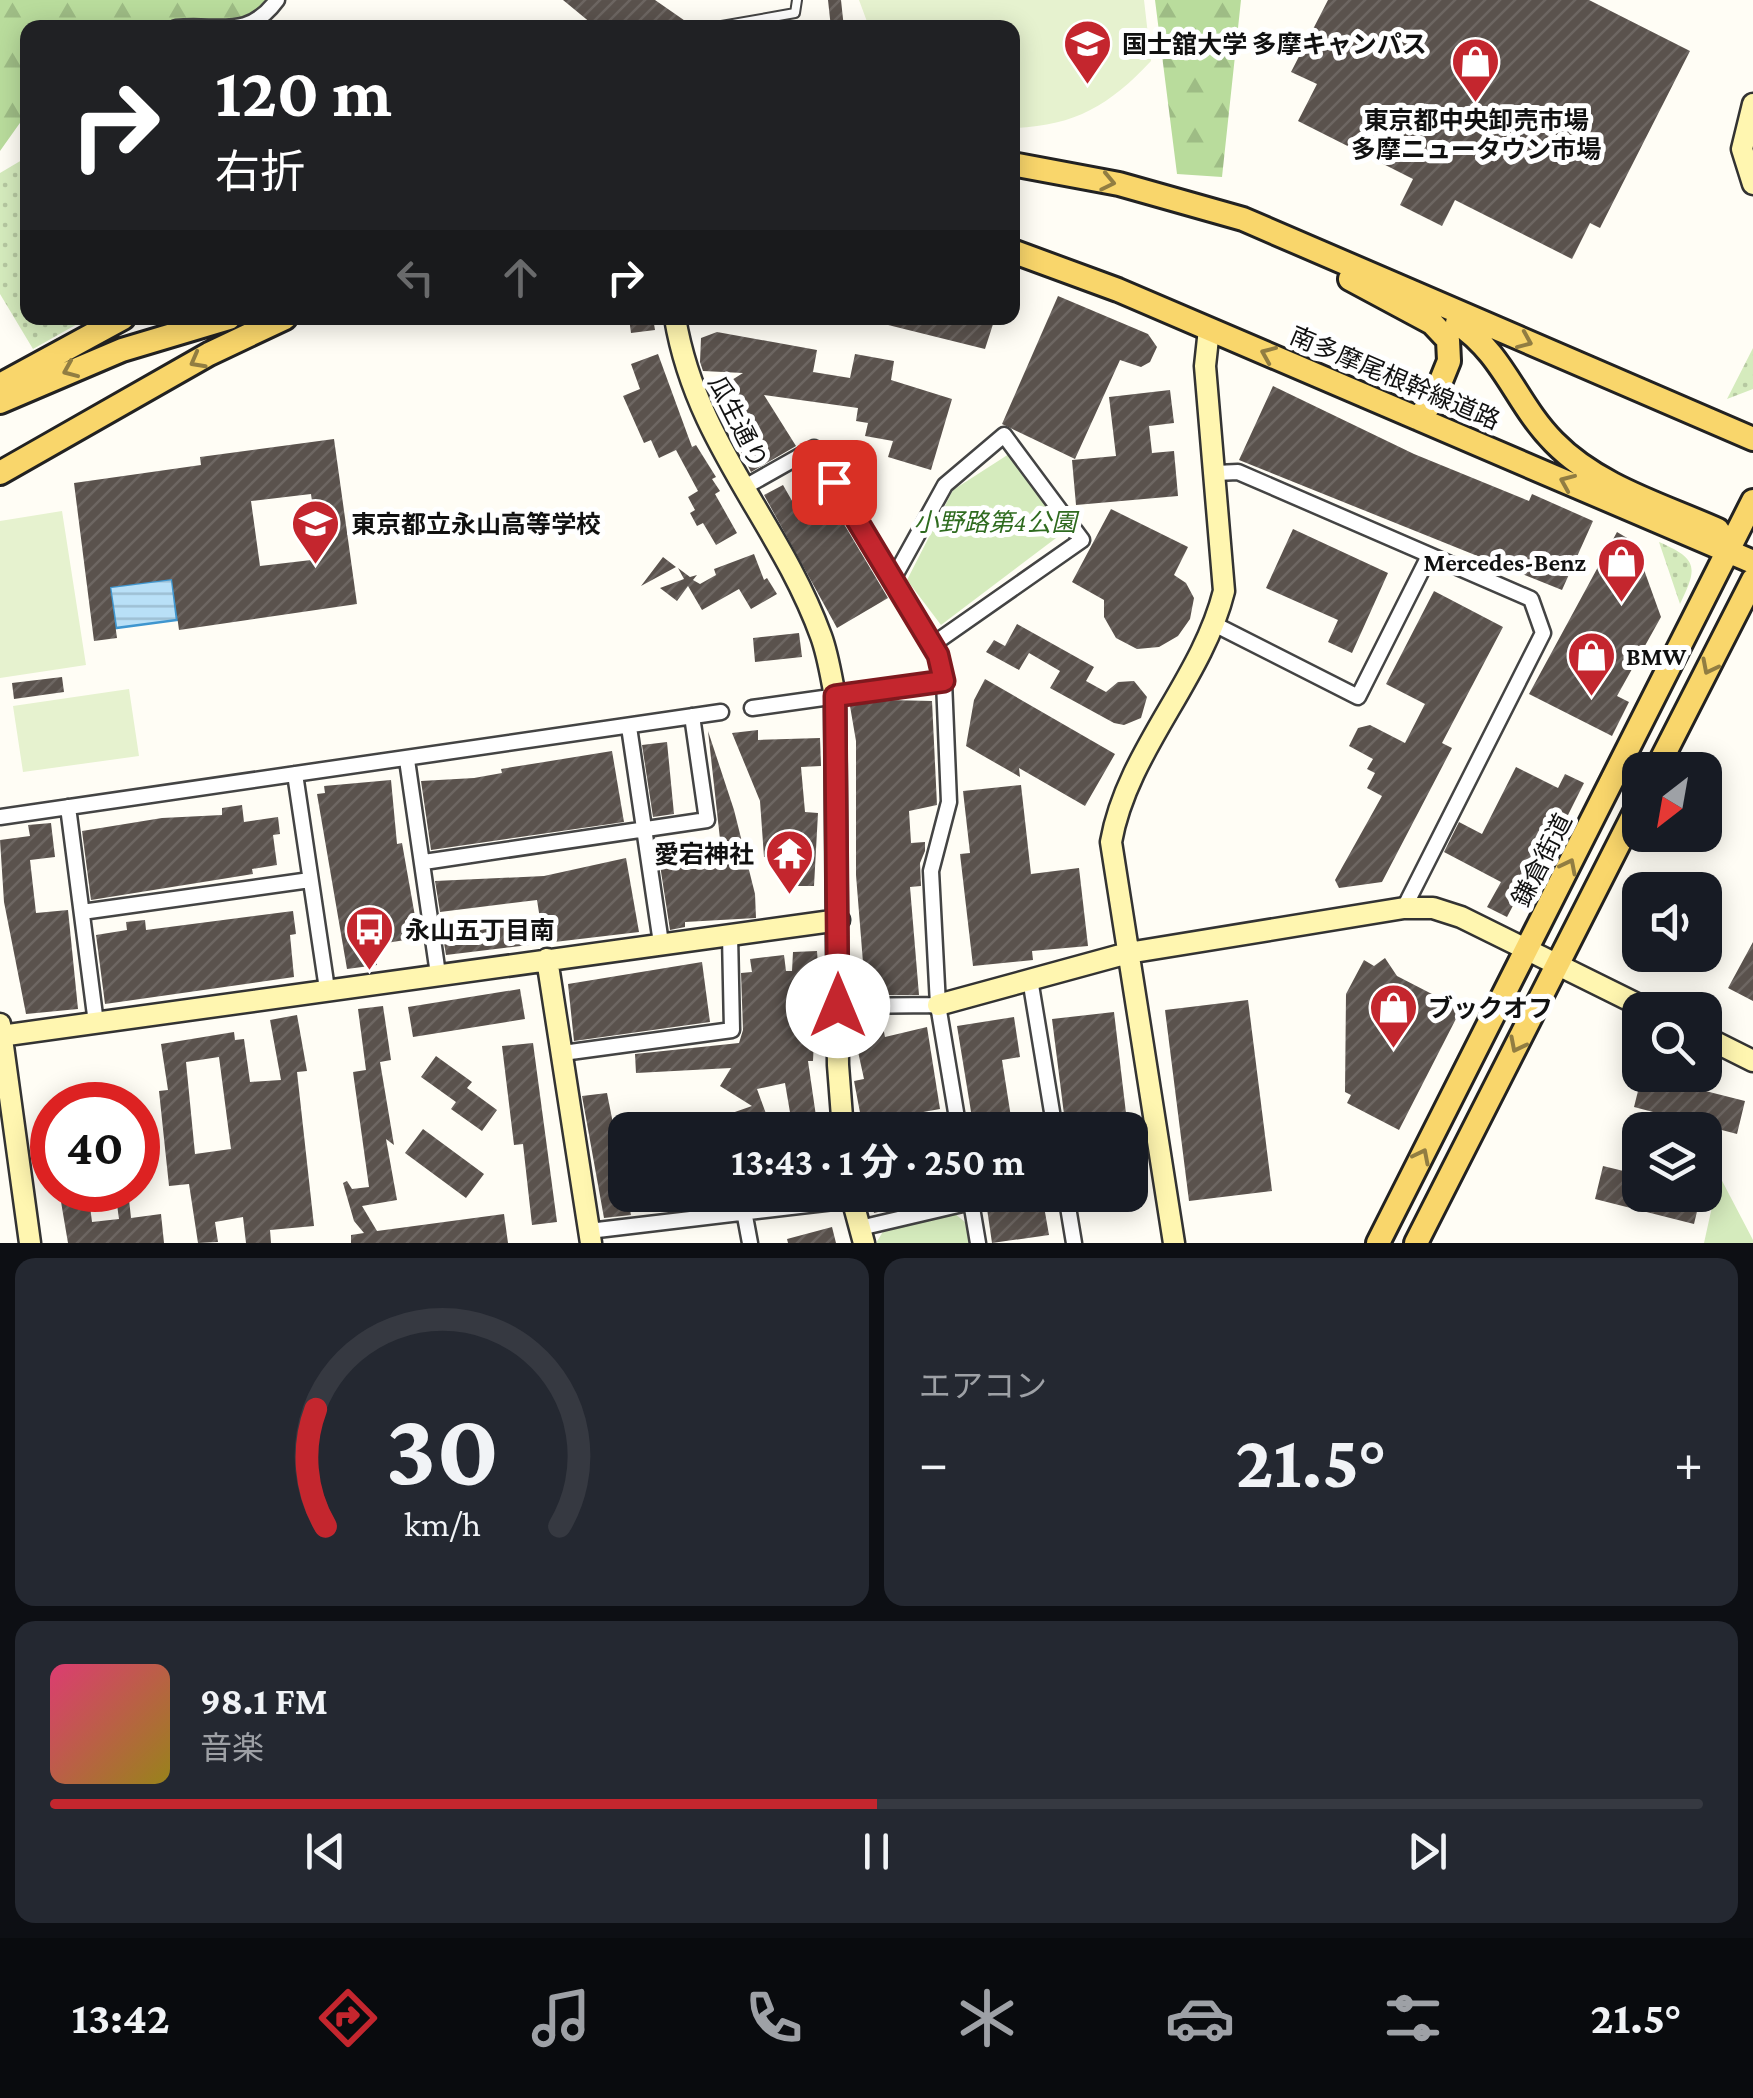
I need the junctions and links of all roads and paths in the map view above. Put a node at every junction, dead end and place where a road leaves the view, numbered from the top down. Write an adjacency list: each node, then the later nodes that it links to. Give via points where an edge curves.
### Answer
1 (797, 0): 2 (lane, via 795,14)
2 (759, 20)
3 (1753, 104): 5 (street, via 1742,149)
4 (1020, 165): 6 (main road, one-way to 6, via 1119,184)
5 (1753, 184)
6 (1242, 219): 8 (main road); 16 (main road, via 1440,330 1449,361 1432,403)
7 (1020, 254): 13 (main road, 南多摩尾根幹線道路)
8 (1408, 291): 17 (main road, one-way to 17); 22 (main road, via 1485,344 1539,425 1570,457)
9 (111, 325): 14 (main road)
10 (206, 325): 15 (main road, one-way to 15, via 122,350)
11 (269, 325): 18 (main road, one-way to 18)
12 (677, 325): 20 (street, 瓜生通り, via 696,400)
13 (1209, 329): 16 (main road, 南多摩尾根幹線道路, one-way to 13); 19 (street, via 1205,366)
14 (0, 385)
15 (0, 402)
16 (1417, 418): 22 (main road, 南多摩尾根幹線道路, one-way to 16)
17 (1753, 439)
18 (0, 473)
19 (1216, 473): 23 (street, via 1238,472); 27 (street, via 1225,580)
20 (743, 488): 25 (street, via 814,448); 30 (street, 瓜生通り, via 822,638)
21 (1753, 501): 22 (main road, 鎌倉街道)
22 (1739, 547): 24 (main road, 南多摩尾根幹線道路); 49 (main road, 鎌倉街道, one-way to 22)
23 (1429, 556): 27 (street, via 1358,696); 44 (street, via 1531,599 1543,633)
24 (1753, 562)
25 (892, 580): 28 (street); 28 (street, via 945,484 1004,434 1082,540)
26 (1753, 580): 35 (main road, one-way to 35)
27 (1214, 624): 50 (street, via 1115,818 1113,862)
28 (932, 645): 29 (street)
29 (944, 681): 30 (street); 58 (street, via 949,802 932,870)
30 (835, 696): 31 (street); 46 (street, 瓜生通り)
31 (752, 708)
32 (721, 712): 33 (street)
33 (692, 716): 34 (street); 40 (street, via 707,820)
34 (629, 727): 36 (street); 40 (street)
35 (1665, 752)
36 (407, 760): 37 (street); 42 (street)
37 (295, 774): 38 (street); 43 (street)
38 (68, 807): 39 (street); 45 (street)
39 (0, 817)
40 (642, 830): 42 (street); 48 (street)
41 (1622, 837): 52 (main road)
42 (424, 862): 53 (street)
43 (310, 880): 45 (street); 55 (street)
44 (1404, 908): 49 (street, via 1461,917); 50 (street)
45 (82, 912): 59 (street)
46 (839, 920): 47 (street); 57 (street, 瓜生通り)
47 (730, 935): 48 (street); 62 (street, via 732,1030)
48 (661, 943): 51 (street)
49 (1527, 950): 52 (street); 79 (main road, 鎌倉街道, one-way to 49)
50 (1128, 953): 54 (street); 78 (street)
51 (548, 959): 53 (street); 62 (street)
52 (1557, 965): 56 (street); 80 (main road, one-way to 80)
53 (438, 974): 55 (street)
54 (1030, 979): 58 (street); 66 (street)
55 (327, 989): 59 (street)
56 (1622, 997)
57 (838, 1006): 58 (street); 64 (street, 瓜生通り)
58 (938, 1006): 65 (street)
59 (96, 1023): 60 (street)
60 (1, 1031): 74 (street)
61 (1722, 1046): 63 (street)
62 (563, 1053): 73 (street)
63 (1753, 1061)
64 (843, 1112)
65 (956, 1112)
66 (1052, 1112)
67 (738, 1212): 73 (street)
68 (744, 1212): 75 (street)
69 (931, 1212): 72 (street)
70 (973, 1212): 76 (street)
71 (1069, 1212): 77 (street)
72 (862, 1236)
73 (590, 1237)
74 (30, 1243)
75 (750, 1243)
76 (978, 1243)
77 (1074, 1243)
78 (1174, 1243)
79 (1378, 1243)
80 (1416, 1243)

